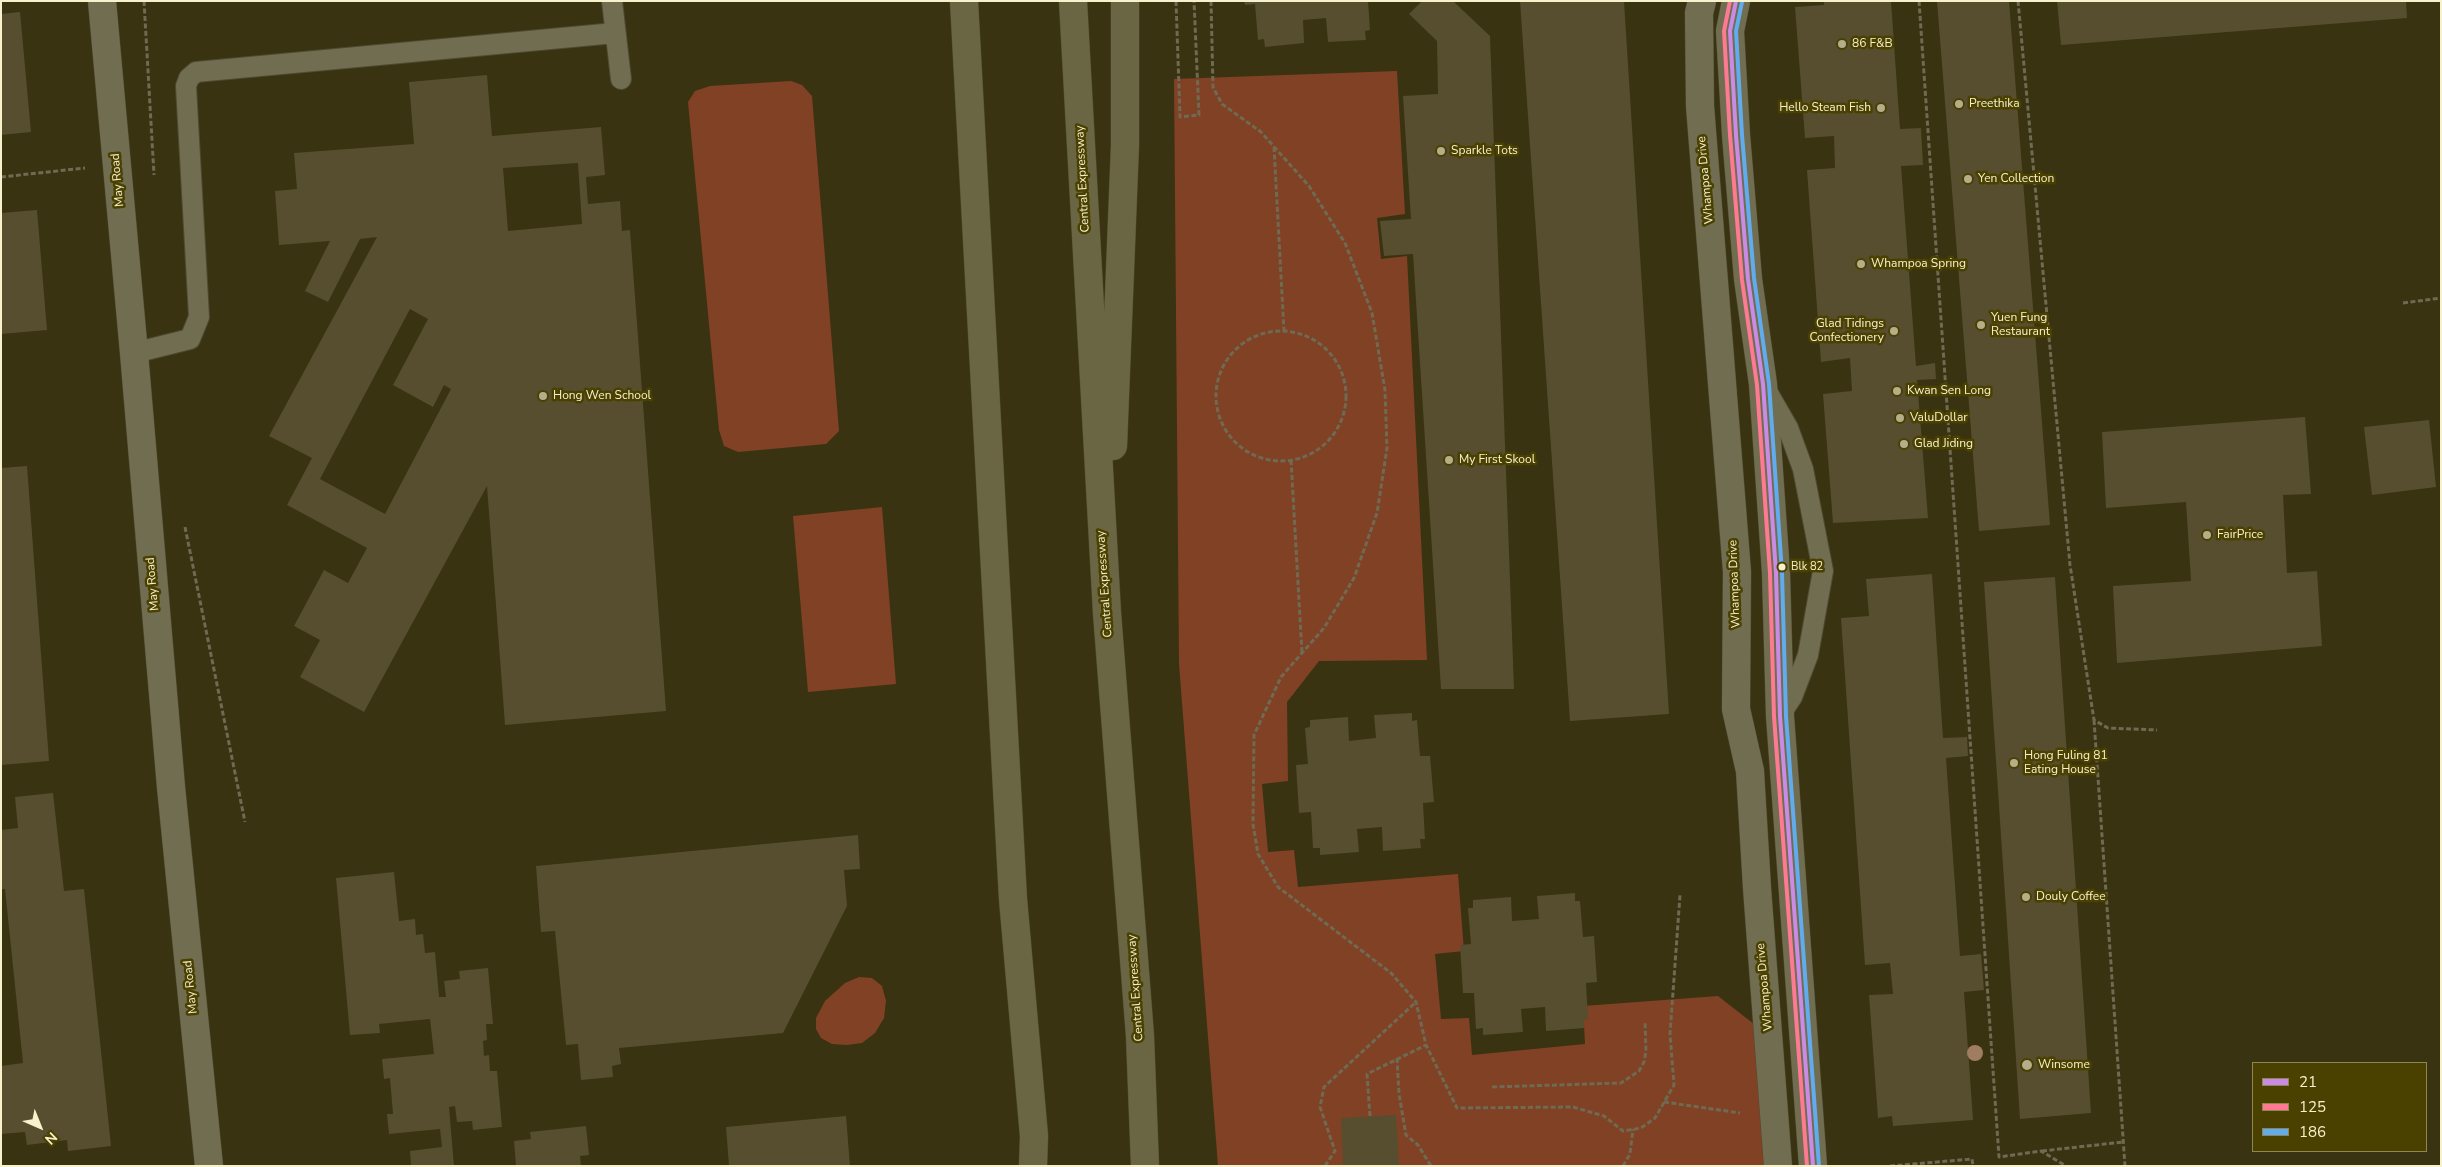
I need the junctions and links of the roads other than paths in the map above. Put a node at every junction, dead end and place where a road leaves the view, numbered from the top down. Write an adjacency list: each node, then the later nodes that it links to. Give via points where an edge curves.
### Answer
1 (102, 1): 10 (street, May Road)
2 (612, 1): 8 (lane)
3 (964, 1): 15 (highway, via 1013,899 1034,1136)
4 (1073, 1): 12 (highway, Central Expressway)
5 (1125, 1): 12 (highway, via 1125,145)
6 (1702, 1): 17 (street, Whampoa Drive, via 1699,13 1700,106 1737,572 1736,709 1750,771)
7 (1736, 1): 11 (street, via 1730,31 1736,135 1748,279)
8 (614, 33): 9 (lane); 10 (lane, via 196,72 188,78 186,86 199,317 190,339)
9 (621, 79)
10 (134, 352): 14 (street, May Road, via 171,787)
11 (1763, 384): 13 (street, via 1776,573); 13 (lane, via 1788,428 1804,469 1823,571 1808,655 1792,697)
12 (1107, 613): 16 (highway, Central Expressway, via 1140,1036)
13 (1780, 716): 18 (street)
14 (209, 1166)
15 (1033, 1166)
16 (1145, 1166)
17 (1778, 1166)
18 (1813, 1166)

